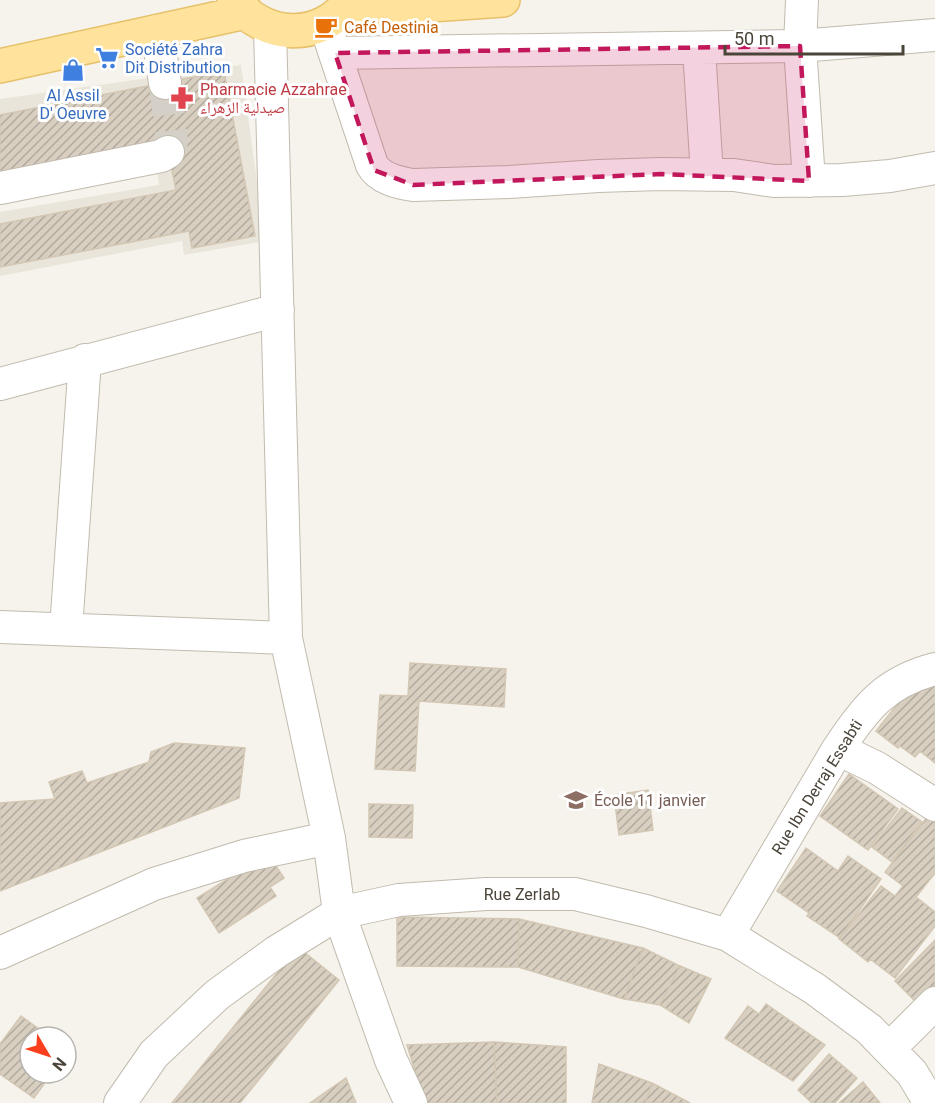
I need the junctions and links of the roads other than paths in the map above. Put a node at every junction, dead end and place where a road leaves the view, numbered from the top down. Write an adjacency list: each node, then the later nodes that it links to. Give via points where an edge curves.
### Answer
1 (503, 0): 4 (main road)
2 (802, 0): 7 (street)
3 (250, 13): 4 (main road, via 294,32); 5 (main road); 16 (street)
4 (338, 22): 8 (street); 13 (street, via 372,165 378,173 399,183)
5 (157, 31): 9 (main road); 10 (street)
6 (935, 35): 7 (street)
7 (800, 46): 8 (street); 14 (street)
8 (699, 49): 13 (street)
9 (0, 66)
10 (165, 83)
11 (168, 152): 15 (street)
12 (935, 168): 14 (street, via 890,176)
13 (707, 175): 14 (street)
14 (809, 181)
15 (0, 188)
16 (278, 310): 17 (street); 21 (street)
17 (85, 360): 18 (street); 20 (street)
18 (0, 384)
19 (0, 627): 20 (street)
20 (66, 629): 21 (street)
21 (286, 639): 25 (street)
22 (935, 669): 23 (street, Rue Ibn Derraj Essabti, via 915,674 878,697)
23 (838, 749): 24 (street, via 877,768); 27 (street, Rue Ibn Derraj Essabti)
24 (935, 805)
25 (329, 838): 26 (street); 28 (street, via 244,856 154,884)
26 (339, 914): 27 (street, Rue ZerIab, via 421,898 575,894); 31 (street, Rue ZerIab, via 276,952 217,995 154,1054); 32 (street, via 391,1060)
27 (728, 935): 30 (street, Rue ZerIab, via 815,988 869,1029)
28 (0, 953)
29 (935, 1004): 30 (street)
30 (888, 1049): 33 (street, Rue ZerIab, via 912,1073)
31 (120, 1103)
32 (411, 1103)
33 (930, 1103)

